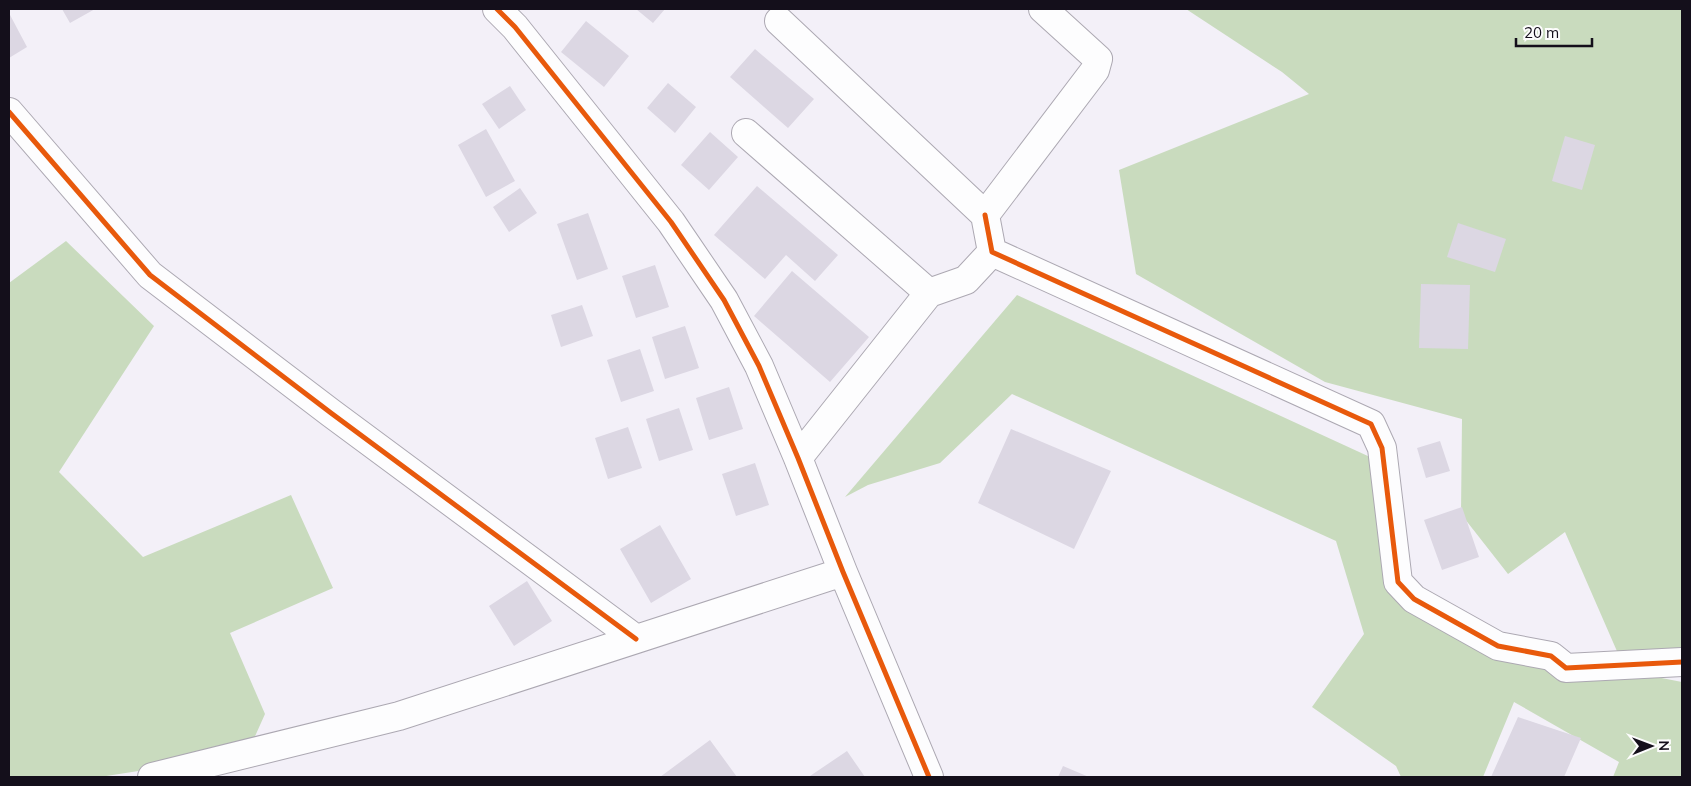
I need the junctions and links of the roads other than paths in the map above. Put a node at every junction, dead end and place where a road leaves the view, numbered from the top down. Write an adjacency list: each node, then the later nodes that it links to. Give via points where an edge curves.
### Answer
1 (1043, 9): 6 (street, via 1098,59 1095,70)
2 (512, 15): 9 (street, via 671,222 724,300 759,366)
3 (779, 21): 6 (street)
4 (9, 112): 11 (street, via 150,274)
5 (746, 132): 8 (street)
6 (985, 215): 7 (street)
7 (992, 252): 8 (street, via 966,280); 12 (street, via 1371,424 1382,448 1398,582 1414,599 1498,646 1551,656 1566,668)
8 (929, 293): 9 (street)
9 (798, 458): 10 (street)
10 (843, 572): 11 (street); 14 (street)
11 (636, 639): 13 (street, via 399,716)
12 (1682, 662)
13 (152, 777)
14 (929, 777)

